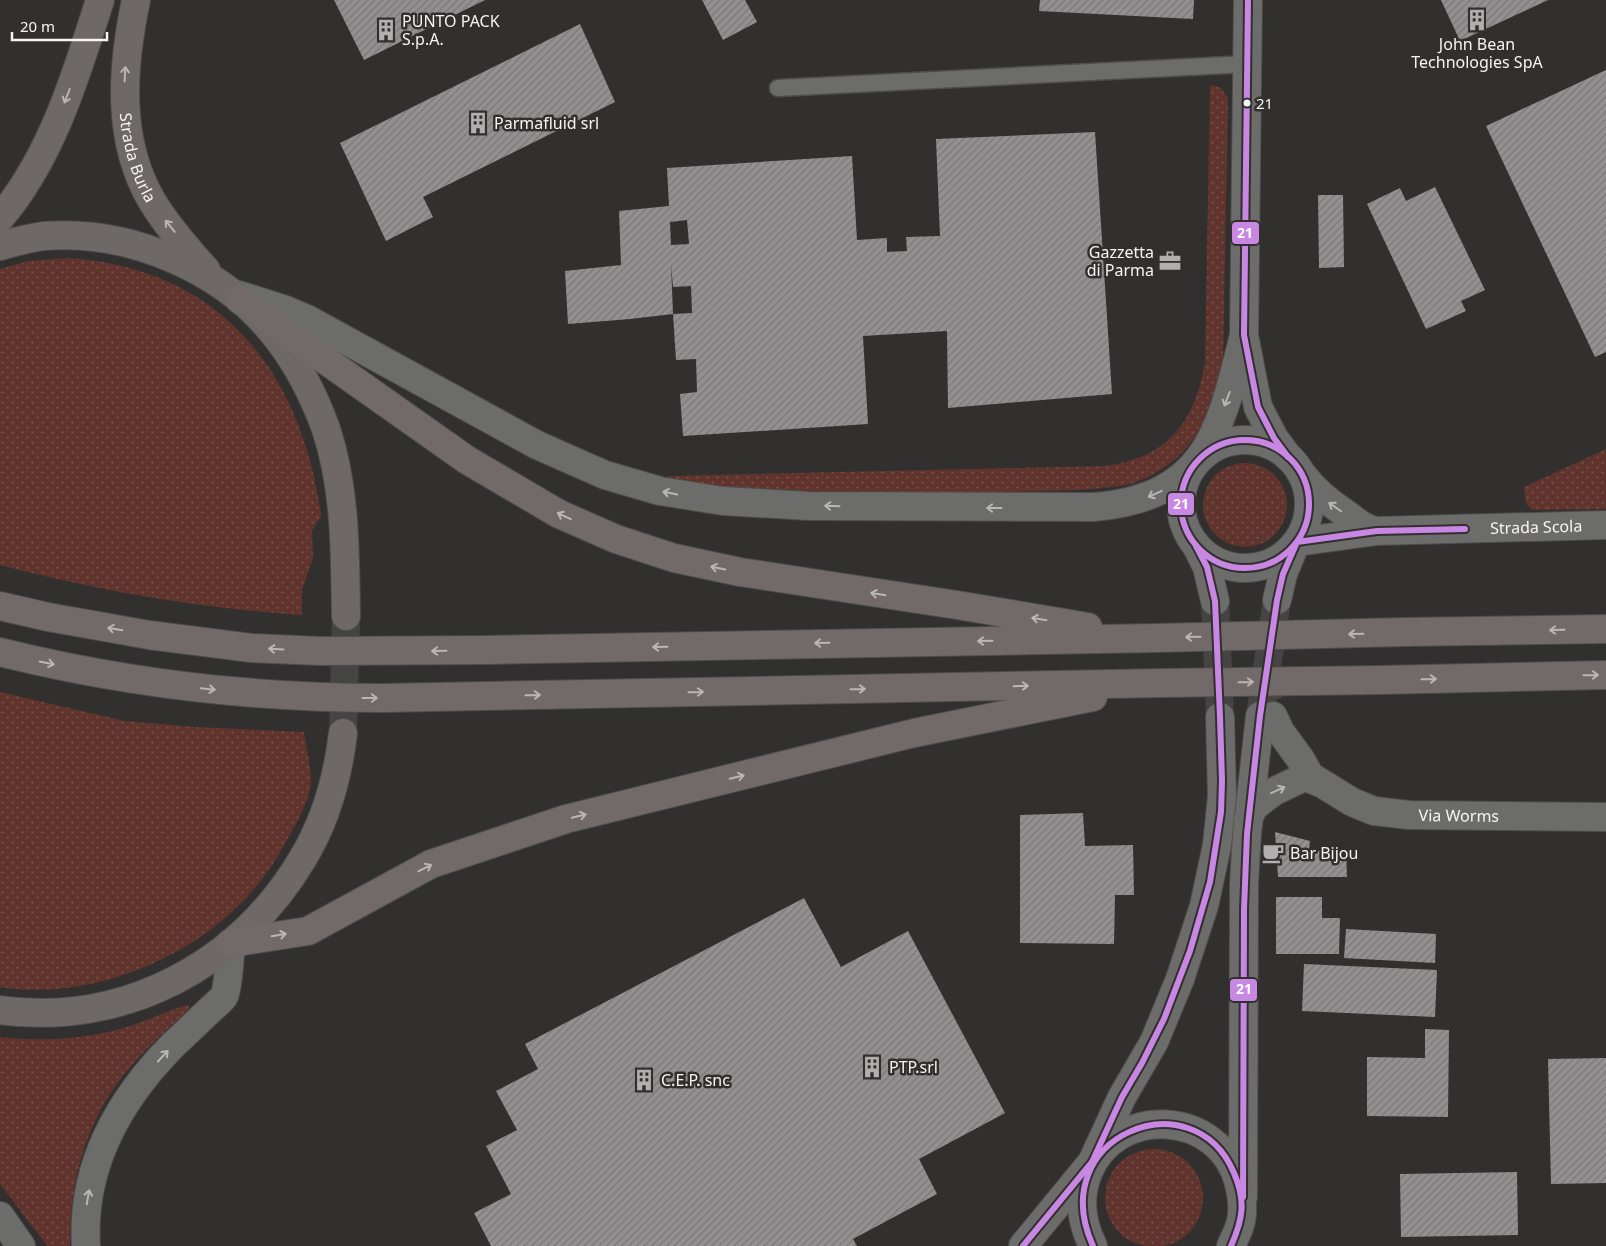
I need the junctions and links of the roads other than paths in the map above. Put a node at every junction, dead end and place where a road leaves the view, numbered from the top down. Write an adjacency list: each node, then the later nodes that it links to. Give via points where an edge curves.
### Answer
1 (100, 0): 6 (main road, one-way to 6, via 50,137 24,187)
2 (136, 0): 8 (main road, Strada Burla, one-way to 2, via 201,265 161,215 136,165 129,140 124,94 128,42)
3 (1248, 0): 4 (main road)
4 (1248, 64): 5 (lane); 9 (main road)
5 (778, 88)
6 (0, 218)
7 (0, 246): 8 (main road, via 44,236 108,240 176,259)
8 (232, 294): 11 (main road, one-way to 8, via 1176,483 1151,496 1123,504 1094,507 808,506 678,495 605,474 537,445 307,319); 19 (main road, via 278,338 312,394 326,430 335,462 344,522); 21 (highway, one-way to 8, via 740,572 674,558 616,539 559,514 468,460)
9 (1244, 335): 10 (main road, via 1258,407 1267,428); 11 (main road, one-way to 11, via 1222,413)
10 (1295, 465): 11 (main road, via 1280,451 1262,442 1240,440 1215,448); 13 (main road, Strada Scola, one-way to 10, via 1362,526 1333,506); 14 (main road, via 1308,492 1309,503 1306,523)
11 (1194, 466): 15 (main road, via 1184,485 1181,506 1186,528)
12 (1606, 526): 13 (main road, Strada Scola)
13 (1377, 531): 14 (main road, Strada Scola)
14 (1297, 542): 15 (main road, via 1274,562 1254,568 1233,568 1213,560); 16 (main road, via 1283,574)
15 (1196, 546): 17 (main road, via 1207,567)
16 (1277, 600)
17 (1215, 601)
18 (0, 606): 21 (highway, one-way to 18, via 311,651 251,648 149,635)
19 (346, 616)
20 (1606, 629): 21 (highway, one-way to 21, bridge)
21 (1156, 638)
22 (0, 652): 24 (highway, one-way to 24, via 168,684 322,697)
23 (1606, 675): 24 (highway, one-way to 23, bridge)
24 (1162, 683): 30 (highway, one-way to 24, via 308,931 431,864 566,820 914,733)
25 (1220, 717): 32 (main road, via 1221,812 1214,862 1200,921 1164,1019)
26 (343, 733): 30 (main road, via 328,804 304,857 274,902)
27 (1318, 782): 28 (main road, Via Worms, via 1363,808 1384,813); 29 (main road, one-way to 27, via 1253,808 1273,792 1306,777); 29 (main road, via 1306,772 1302,760 1266,716)
28 (1606, 817)
29 (1248, 820): 33 (main road, via 1244,909)
30 (231, 943): 31 (main road, via 196,969 166,985 116,1004 62,1013); 37 (main road, one-way to 30, via 87,1204 97,1160 106,1138 143,1077 225,995)
31 (0, 1010)
32 (1092, 1162): 33 (main road, via 1109,1143 1130,1130 1155,1124 1180,1125 1204,1135 1223,1151 1237,1173); 38 (main road); 39 (main road, via 1083,1184 1081,1208 1085,1231)
33 (1242, 1197): 35 (main road)
34 (0, 1216): 36 (main road)
35 (1237, 1239)
36 (21, 1246)
37 (86, 1246)
38 (1023, 1246)
39 (1093, 1246)

